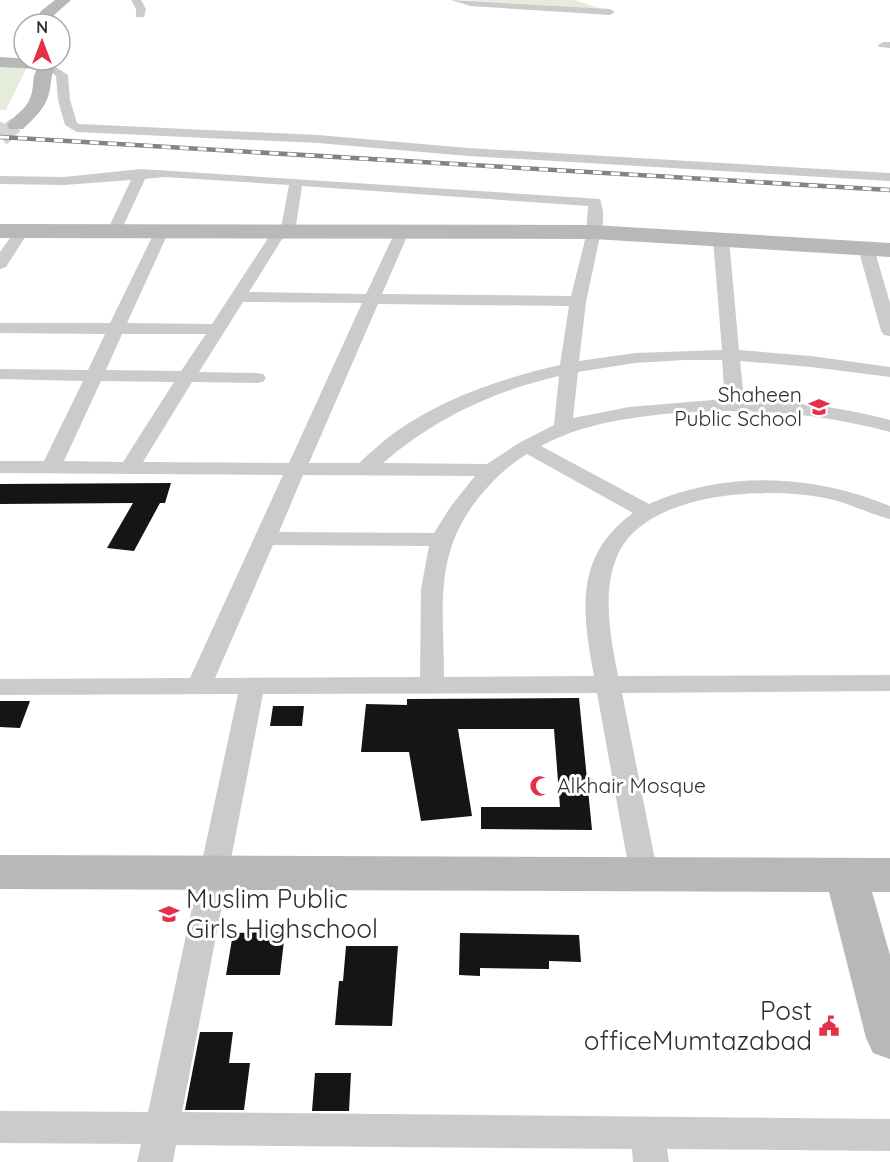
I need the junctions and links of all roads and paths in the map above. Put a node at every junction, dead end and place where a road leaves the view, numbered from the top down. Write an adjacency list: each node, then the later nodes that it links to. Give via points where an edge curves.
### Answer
1 (64, 0): 5 (street)
2 (136, 0): 7 (street)
3 (442, 0): 4 (street)
4 (457, 0): 6 (street)
5 (49, 12)
6 (610, 12)
7 (140, 15)
8 (42, 72): 10 (street, via 41,96)
9 (58, 72): 12 (street, via 62,75 66,112 71,125 77,128 318,139 468,152)
10 (16, 125)
11 (141, 173): 13 (street, via 64,181); 14 (street); 16 (street)
12 (890, 177)
13 (0, 180)
14 (296, 182): 18 (street); 20 (street, via 592,201 596,203)
15 (11, 231): 16 (street); 24 (street)
16 (114, 231): 17 (street)
17 (162, 231): 18 (street); 29 (street)
18 (284, 232): 19 (street); 25 (street)
19 (402, 232): 20 (street); 26 (street)
20 (593, 232): 21 (street); 27 (street)
21 (721, 239): 22 (street); 32 (street)
22 (866, 248): 23 (street); 31 (street)
23 (890, 250)
24 (0, 264)
25 (237, 297): 26 (street); 30 (street)
26 (371, 300): 27 (street); 46 (street)
27 (578, 301): 33 (street)
28 (0, 328): 29 (street)
29 (116, 328): 30 (street); 36 (street)
30 (216, 329): 37 (street)
31 (890, 331)
32 (731, 355): 33 (street, via 643,358); 34 (street); 39 (street)
33 (568, 368): 41 (street); 47 (street, via 493,389 461,403 402,436)
34 (890, 372)
35 (0, 374): 36 (street)
36 (94, 376): 37 (street); 44 (street)
37 (187, 377): 38 (street); 45 (street)
38 (257, 378)
39 (735, 404): 40 (street, via 815,409); 41 (street, via 633,412)
40 (890, 426)
41 (563, 428): 42 (street)
42 (528, 447): 48 (street); 50 (street)
43 (0, 467): 44 (street)
44 (51, 468): 45 (street)
45 (129, 468): 46 (street)
46 (295, 469): 47 (street); 51 (street)
47 (364, 469): 48 (street)
48 (493, 470): 52 (street)
49 (886, 506): 50 (street, via 825,490 761,485 704,492)
50 (648, 512): 54 (street, via 608,550 600,578 598,615)
51 (265, 538): 52 (street); 57 (street)
52 (442, 540): 56 (street, via 433,591)
53 (890, 683): 54 (street)
54 (608, 684): 56 (street); 61 (street)
55 (252, 685): 56 (street); 57 (street); 60 (street)
56 (432, 685)
57 (199, 686): 58 (street)
58 (0, 687)
59 (0, 872): 60 (street)
60 (215, 872): 61 (street); 66 (street)
61 (644, 875): 62 (street)
62 (846, 875): 63 (street); 64 (street)
63 (890, 875)
64 (890, 1038)
65 (0, 1127): 66 (street)
66 (162, 1128): 68 (street); 69 (street)
67 (890, 1135): 68 (street)
68 (650, 1147)
69 (155, 1162)

